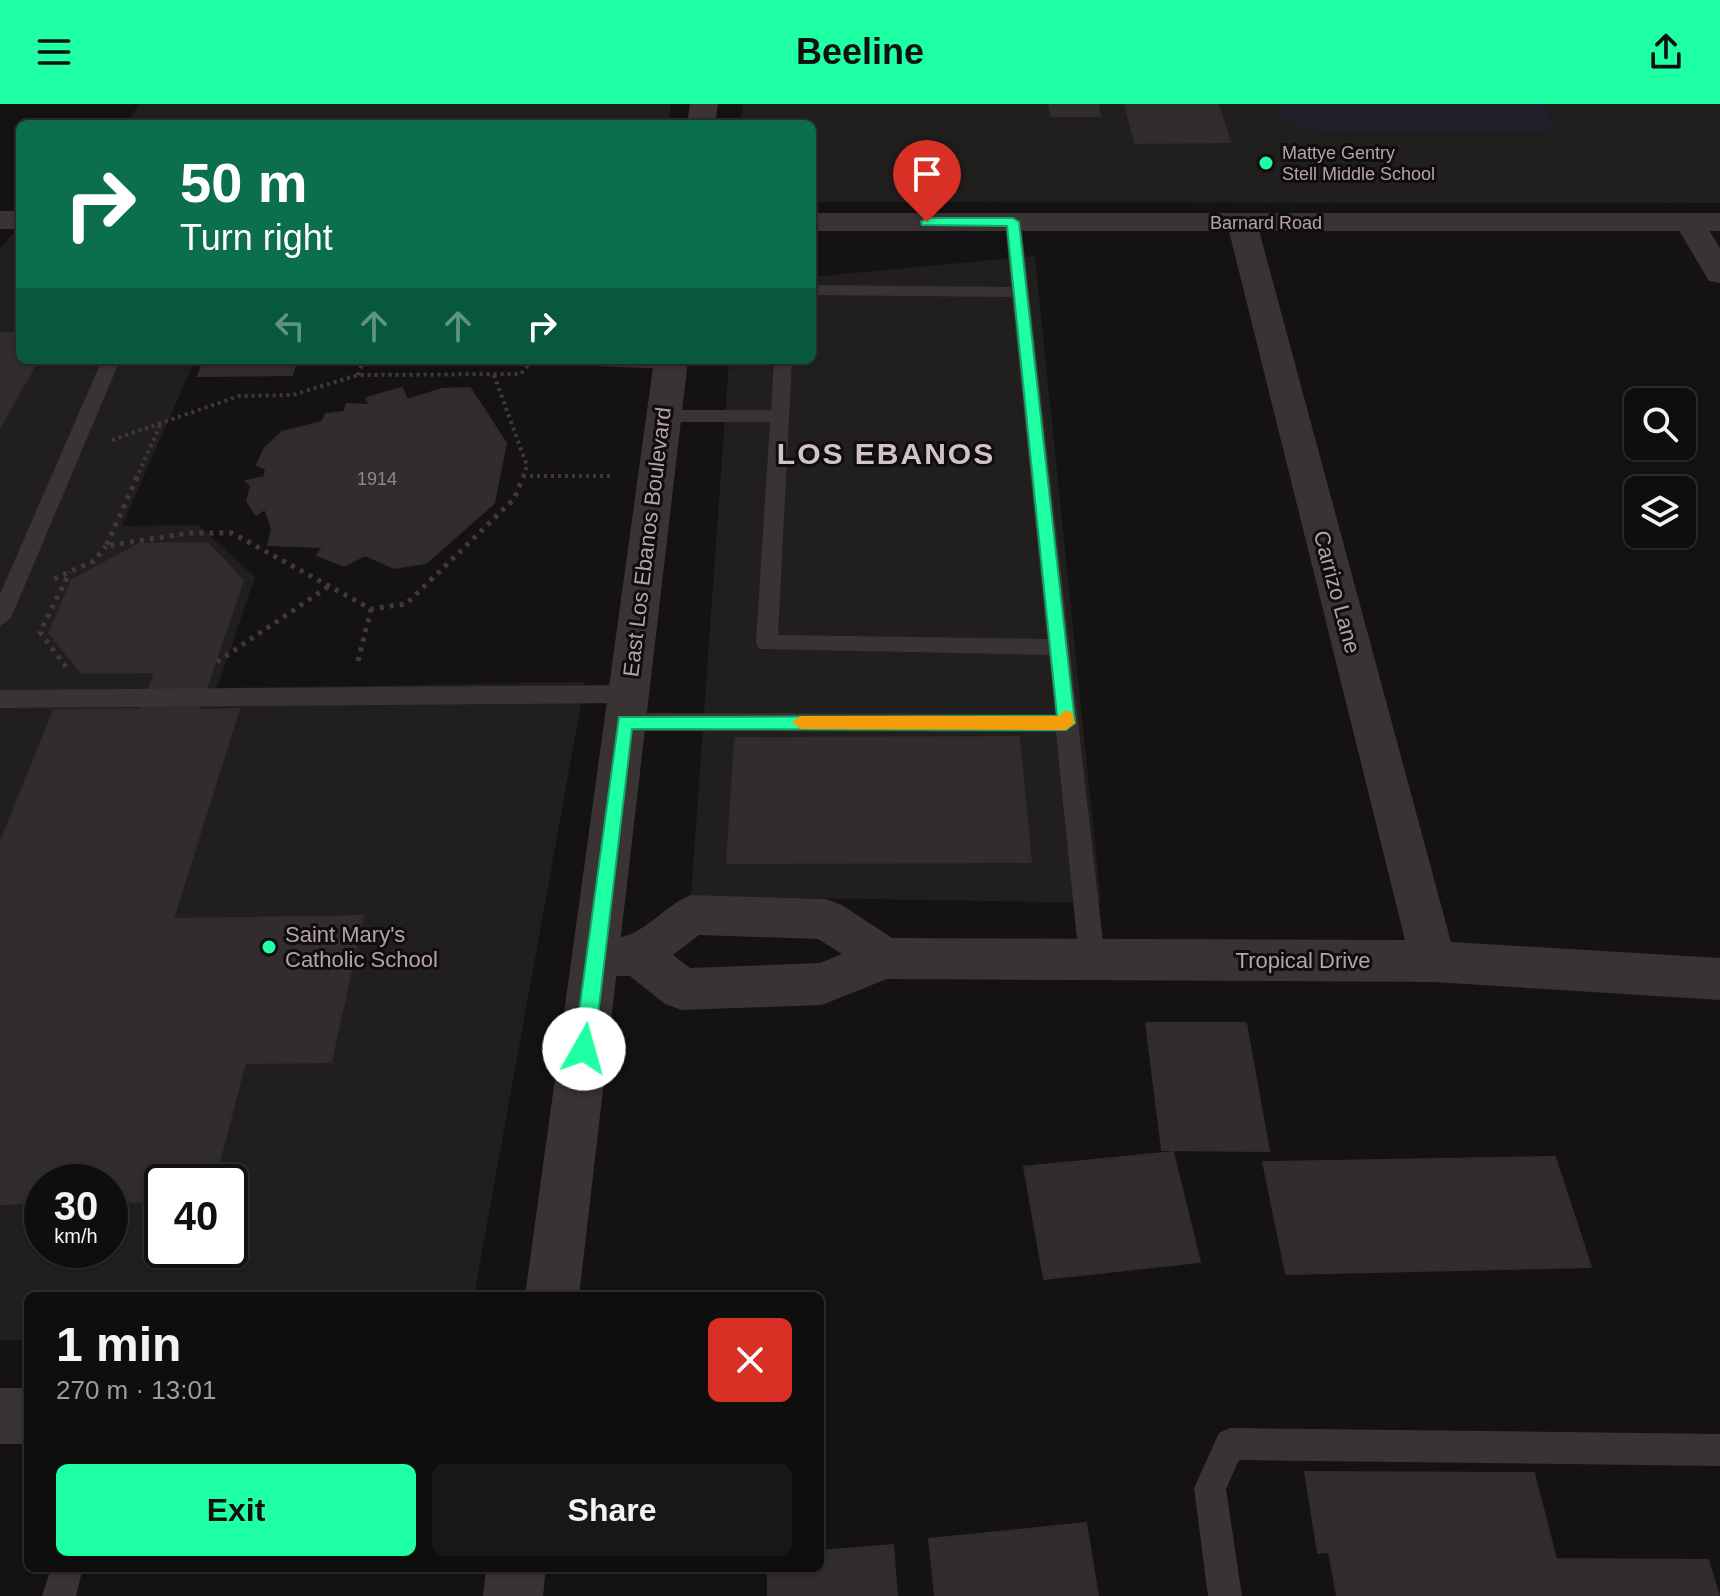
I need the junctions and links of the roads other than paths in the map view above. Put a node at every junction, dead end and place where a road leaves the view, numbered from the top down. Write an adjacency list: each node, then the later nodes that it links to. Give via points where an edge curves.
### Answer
1 (816, 222): 2 (street, Barnard Road)
2 (1013, 222): 5 (street, Barnard Road); 8 (lane)
3 (1689, 222): 4 (street, Barnard Road); 5 (street, Barnard Road); 6 (street)
4 (1720, 222)
5 (1242, 223): 22 (street, Carrizo Lane)
6 (1720, 274)
7 (816, 290): 8 (lane)
8 (1021, 292): 15 (lane)
9 (109, 364): 14 (lane)
10 (671, 364): 12 (street, East Los Ebanos Boulevard)
11 (783, 364): 13 (lane)
12 (663, 416): 13 (lane); 17 (street, East Los Ebanos Boulevard)
13 (780, 416): 15 (lane, via 767,643)
14 (4, 608)
15 (1059, 647): 18 (lane)
16 (0, 699): 17 (lane)
17 (626, 708): 18 (lane); 19 (street, East Los Ebanos Boulevard)
18 (1066, 723): 21 (lane)
19 (617, 956): 20 (street, Tropical Drive, via 682,989 822,984); 20 (street, via 691,915 826,919); 24 (street, East Los Ebanos Boulevard)
20 (885, 958): 21 (street, Tropical Drive)
21 (1092, 959): 22 (street, Tropical Drive)
22 (1433, 961): 23 (street, Tropical Drive)
23 (1720, 979)
24 (553, 1292)
25 (0, 1416): 26 (street)
26 (24, 1416)
27 (1720, 1450): 32 (lane, via 1230,1444 1210,1488)
28 (66, 1572): 30 (lane)
29 (516, 1572): 31 (street)
30 (59, 1596)
31 (513, 1596)
32 (1225, 1596)

